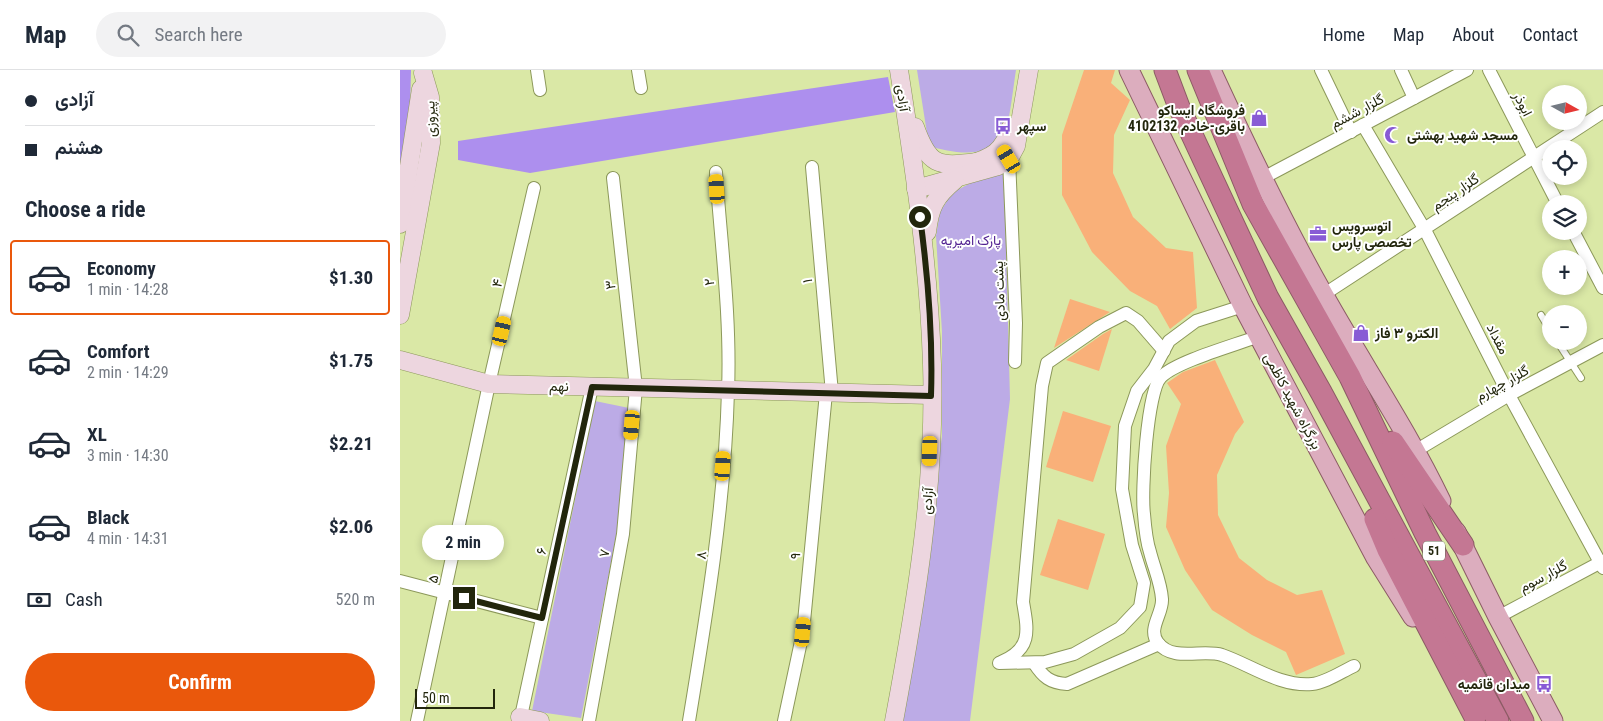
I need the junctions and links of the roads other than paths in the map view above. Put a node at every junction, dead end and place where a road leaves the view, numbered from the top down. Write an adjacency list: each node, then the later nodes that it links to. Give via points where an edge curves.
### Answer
1 (537, 70): 16 (street)
2 (638, 70): 15 (street)
3 (899, 70): 17 (street, آزادی)
4 (1020, 70): 25 (street)
5 (1029, 70): 25 (street, via 1016,146)
6 (1130, 70): 42 (main road, بزرگراه شهید کاظمی)
7 (1165, 70): 57 (highway, بزرگراه شهید کاظمی / 51, via 1268,298)
8 (1198, 70): 24 (highway, 51)
9 (1210, 70): 24 (highway); 32 (main road)
10 (1321, 70): 23 (street)
11 (1401, 70): 18 (street)
12 (1466, 70): 18 (street, گلزار ششم)
13 (1489, 70): 26 (street, ابوذر)
14 (423, 72): 36 (street, پیروزی); 43 (street, پیروزی, via 430,97 431,143)
15 (641, 88)
16 (540, 90)
17 (903, 94): 27 (street, via 922,149 934,161 948,165); 33 (street, آزادی)
18 (1414, 98): 21 (street, گلزار ششم)
19 (1603, 112): 20 (street, گلزار پنجم)
20 (1588, 118)
21 (1363, 125): 23 (street, گلزار ششم); 37 (street, مقداد)
22 (1569, 130): 26 (street, گلزار پنجم)
23 (1351, 132): 32 (street, گلزار ششم)
24 (1229, 150): 51 (highway, 51, via 1253,204)
25 (1005, 153): 27 (street, via 996,153); 31 (street, via 998,166); 49 (street, پشت مادی, via 1016,323)
26 (1533, 158): 35 (street, ابوذر); 37 (street, گلزار پنجم)
27 (978, 162): 33 (street)
28 (812, 167): 58 (street, ۱)
29 (716, 172): 56 (street, ۲)
30 (613, 178): 55 (street, ۳)
31 (957, 178): 33 (street); 39 (street, via 938,195 929,213)
32 (1262, 178): 41 (main road)
33 (915, 184): 39 (street, آزادی)
34 (534, 188): 53 (street, ۴)
35 (1553, 195)
36 (400, 224)
37 (1425, 230): 41 (street, گلزار پنجم); 59 (street, مقداد)
38 (1578, 240): 40 (street)
39 (927, 270): 60 (street, آزادی)
40 (1603, 288)
41 (1323, 294): 61 (main road)
42 (1243, 306): 44 (main road, بزرگراه شهید کاظمی); 47 (street, via 1196,321 1169,341)
43 (400, 314)
44 (1259, 336): 68 (street, via 1184,364 1162,375 1158,381 1150,407 1143,512 1160,586 1162,603 1154,627 1154,638); 72 (main road, بزرگراه شهید کاظمی, via 1376,558)
45 (1603, 345): 50 (street, گلزار چهارم)
46 (1563, 350): 50 (lane)
47 (1164, 351): 69 (street, via 1137,391 1125,426 1122,489 1132,545 1144,583 1140,607 1120,628 1074,654); 69 (street, via 1138,321 1126,313 1099,327 1047,363 1042,386 1023,602 1027,627 1025,644 1014,657 999,663)
48 (400, 360): 53 (street, نهم)
49 (1015, 362)
50 (1570, 362): 52 (lane); 59 (street, گلزار چهارم)
51 (1350, 378): 62 (highway); 80 (highway, 51, via 1425,533)
52 (1581, 378)
53 (489, 384): 54 (street, نهم); 65 (street, ۵)
54 (592, 387): 55 (street, نهم); 66 (street, ۶)
55 (636, 388): 56 (street, نهم); 75 (street, ۷, via 623,534)
56 (728, 390): 58 (street, نهم); 76 (street, ۸, via 716,561)
57 (1321, 392): 72 (highway, via 1388,550); 79 (highway, بزرگراه شهید کاظمی / 51)
58 (829, 393): 60 (street, نهم); 77 (street, ۹, via 803,632)
59 (1509, 395): 61 (street, گلزار چهارم); 63 (street, مقداد)
60 (931, 396): 78 (street, آزادی, via 930,464 922,561)
61 (1417, 450): 62 (main road)
62 (1463, 545): 67 (main road)
63 (1602, 564): 67 (street, گلزار سوم)
64 (400, 581): 65 (street)
65 (445, 593): 66 (street); 73 (street, ۵)
66 (542, 618): 71 (street, ۶)
67 (1498, 618): 81 (main road)
68 (1159, 644): 69 (street, via 1067,684 1044,678); 70 (street, via 1172,652 1223,655 1294,684 1313,684)
69 (1034, 663)
70 (1354, 666)
71 (520, 719): 74 (street)
72 (1476, 719)
73 (417, 721)
74 (540, 721)
75 (589, 721)
76 (689, 721)
77 (784, 721)
78 (894, 721)
79 (1498, 721)
80 (1524, 721)
81 (1553, 721)

